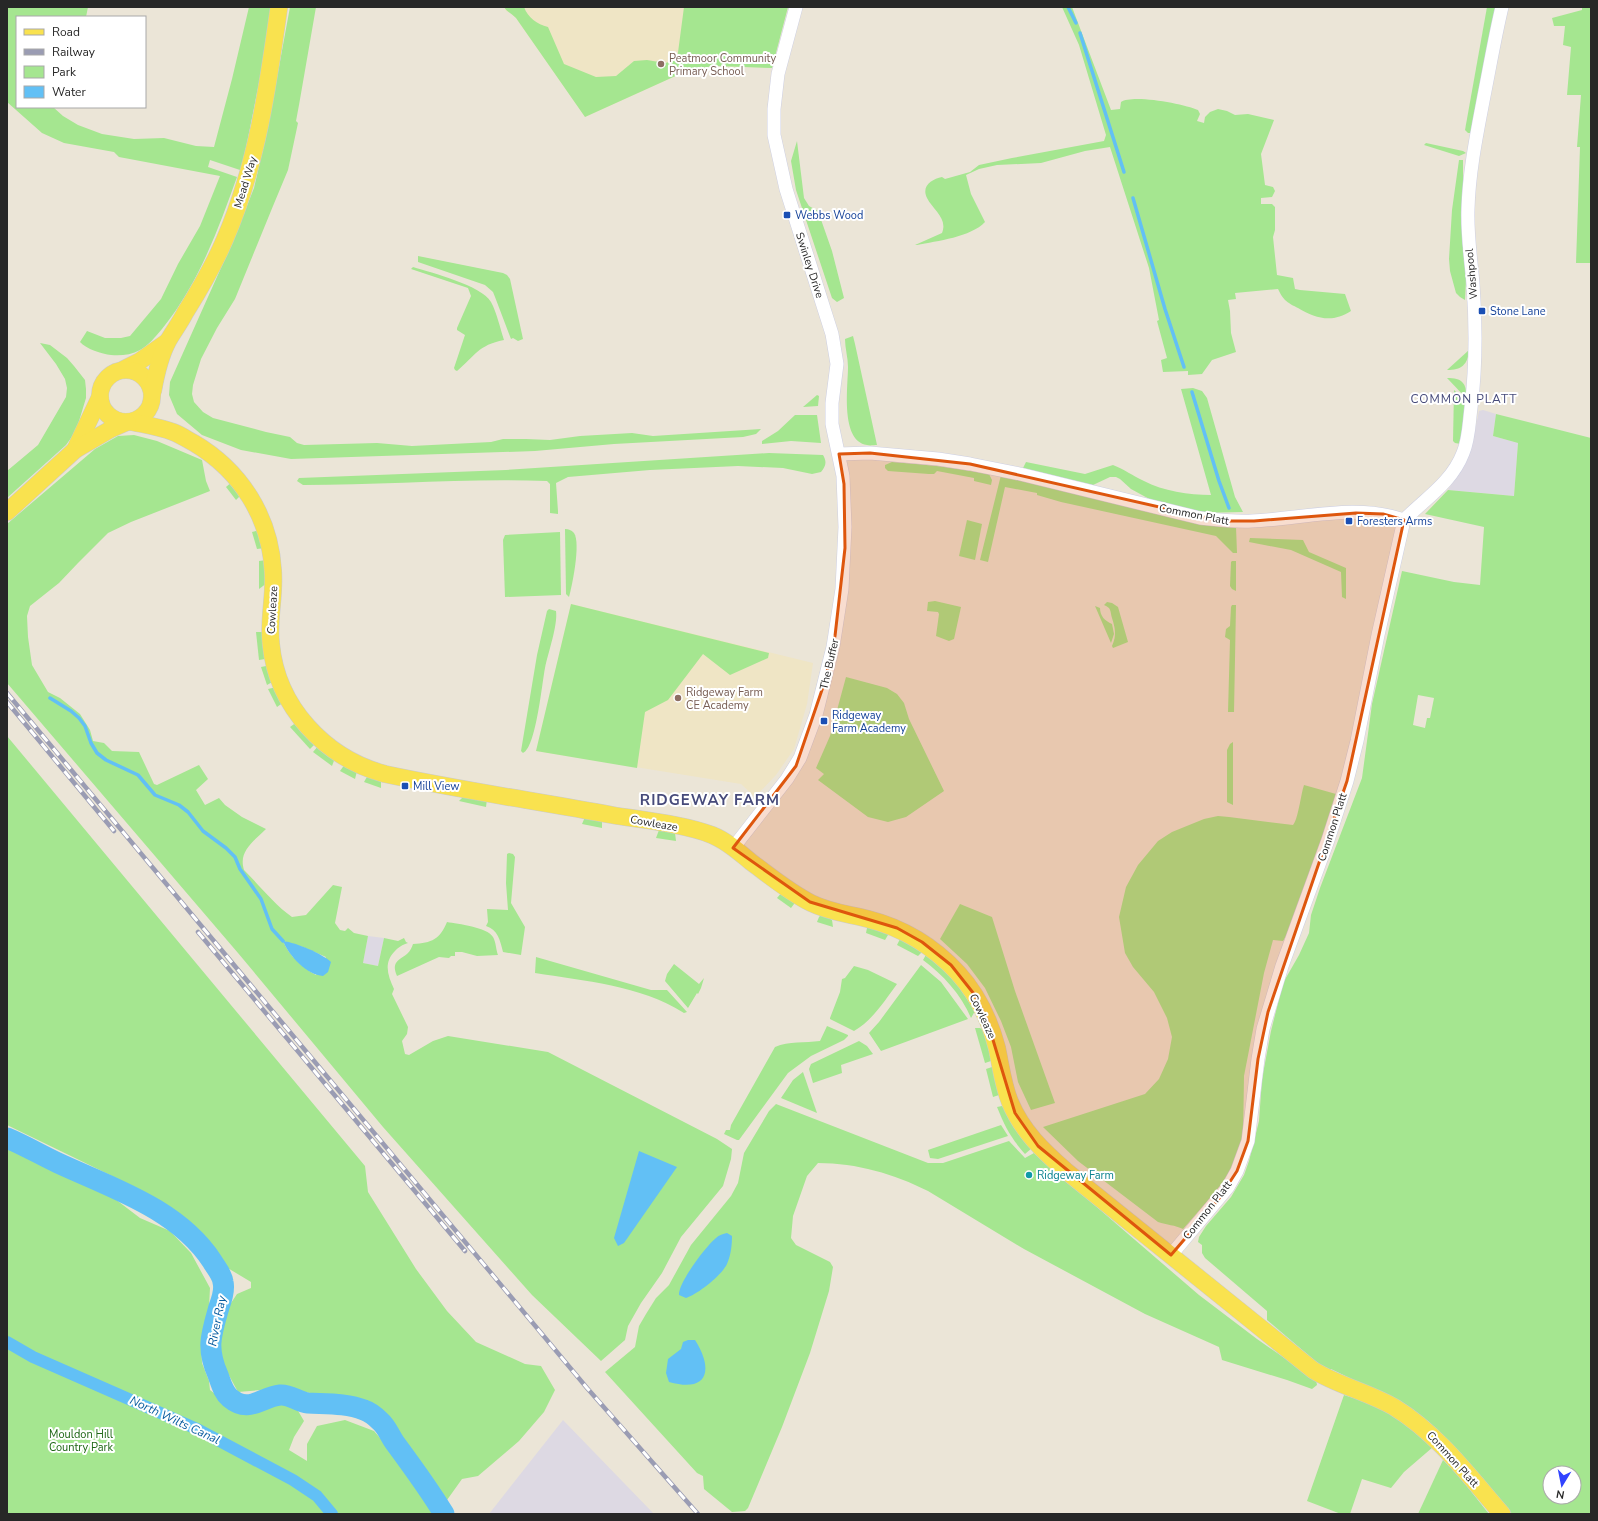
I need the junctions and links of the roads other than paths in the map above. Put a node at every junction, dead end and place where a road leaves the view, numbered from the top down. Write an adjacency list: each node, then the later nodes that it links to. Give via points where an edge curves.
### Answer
1 (280, 7): 4 (main road, Mead Way, via 259,130 239,203 207,277)
2 (796, 7): 11 (street, Swinley Drive, via 778,74 774,104 774,135 786,189 836,350 832,418)
3 (1502, 7): 13 (street, Washpool, via 1480,113 1469,194 1468,227 1475,353 1467,442 1450,477)
4 (167, 342): 5 (main road, Mead Way); 6 (main road, Mead Way)
5 (124, 369): 6 (main road, via 131,369 148,379); 7 (main road, via 106,378)
6 (153, 394): 8 (main road, via 152,403 146,413); 9 (main road, Cowleaze, via 163,419)
7 (100, 397): 8 (main road, via 108,415); 10 (main road)
8 (130, 422): 9 (main road, Cowleaze); 10 (main road)
9 (174, 432): 14 (main road, Cowleaze, via 209,452 228,469 250,496 259,513 272,558 274,583 270,634 277,672 287,698 303,722 331,748 352,762 385,774 686,828 712,836)
10 (75, 450): 12 (main road)
11 (839, 454): 13 (street, Common Platt, via 938,459 970,464 1221,521 1356,513 1383,514); 14 (street, The Buffer, via 844,498 845,554 837,629 825,681 807,741 796,766)
12 (7, 512)
13 (1404, 520): 15 (street, Common Platt, via 1347,781 1280,972 1263,1029 1248,1141 1228,1187)
14 (733, 848): 15 (main road, Cowleaze, via 810,902 833,912 896,928 922,942 948,962 974,994 983,1012 996,1046 1003,1083 1010,1102 1031,1137 1053,1160)
15 (1171, 1255): 16 (main road, Common Platt, via 1313,1370 1334,1382 1392,1406 1425,1428)
16 (1502, 1514)

